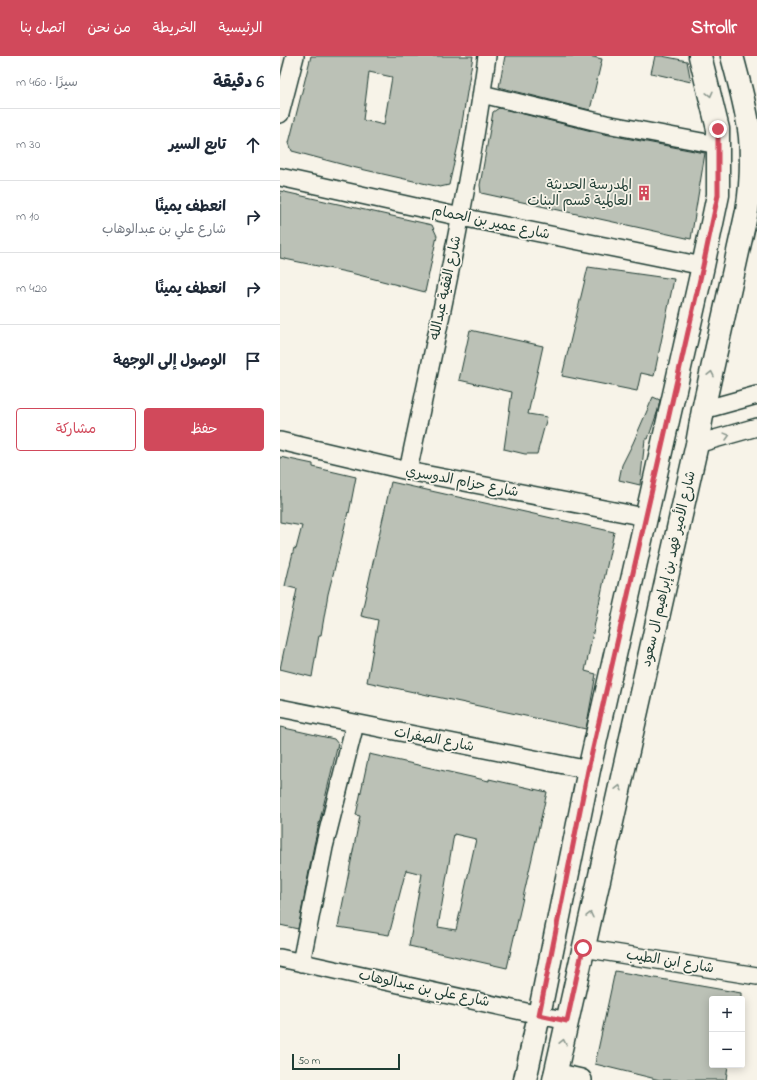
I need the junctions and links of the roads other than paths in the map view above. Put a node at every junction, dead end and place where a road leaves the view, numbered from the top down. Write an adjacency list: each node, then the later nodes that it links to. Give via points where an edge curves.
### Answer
1 (295, 56): 6 (street)
2 (487, 56): 5 (street, شارع الفقية عبدالله)
3 (700, 56): 7 (main road, one-way to 7, via 718,129)
4 (732, 56): 12 (main road, شارع الأمير فهد بن إبراهيم ال سعود, one-way to 4, via 747,211 750,187 751,156 748,126)
5 (482, 94): 7 (street, via 606,124); 9 (street, شارع الفقية عبدالله)
6 (280, 114)
7 (718, 145): 10 (main road, via 718,195)
8 (280, 177): 9 (street, شارع عمير بن الحمام)
9 (461, 217): 10 (street, شارع عمير بن الحمام); 16 (street, شارع الفقية عبدالله)
10 (703, 266): 17 (main road)
11 (757, 395): 12 (street)
12 (703, 410): 15 (main road, شارع الأمير فهد بن إبراهيم ال سعود)
13 (757, 427): 15 (street, one-way to 13)
14 (280, 440): 16 (street, شارع حزام الدوسري)
15 (697, 444): 21 (main road, شارع الأمير فهد بن إبراهيم ال سعود, one-way to 15)
16 (408, 471): 17 (street, شارع حزام الدوسري)
17 (645, 517): 20 (main road)
18 (280, 708): 19 (street, شارع الصفرات)
19 (355, 724): 20 (street, شارع الصفرات); 23 (street, via 324,847)
20 (588, 770): 25 (main road)
21 (583, 948): 24 (street, شارع ابن الطيب); 26 (main road, شارع الأمير فهد بن إبراهيم ال سعود)
22 (280, 958): 23 (street, شارع علي بن عبدالوهاب)
23 (301, 962): 25 (street, شارع علي بن عبدالوهاب)
24 (757, 976)
25 (539, 1015): 26 (street, شارع علي بن عبدالوهاب); 28 (main road)
26 (567, 1021): 27 (main road, شارع الأمير فهد بن إبراهيم ال سعود, one-way to 26)
27 (555, 1077): 29 (street)
28 (525, 1080)
29 (581, 1080)

